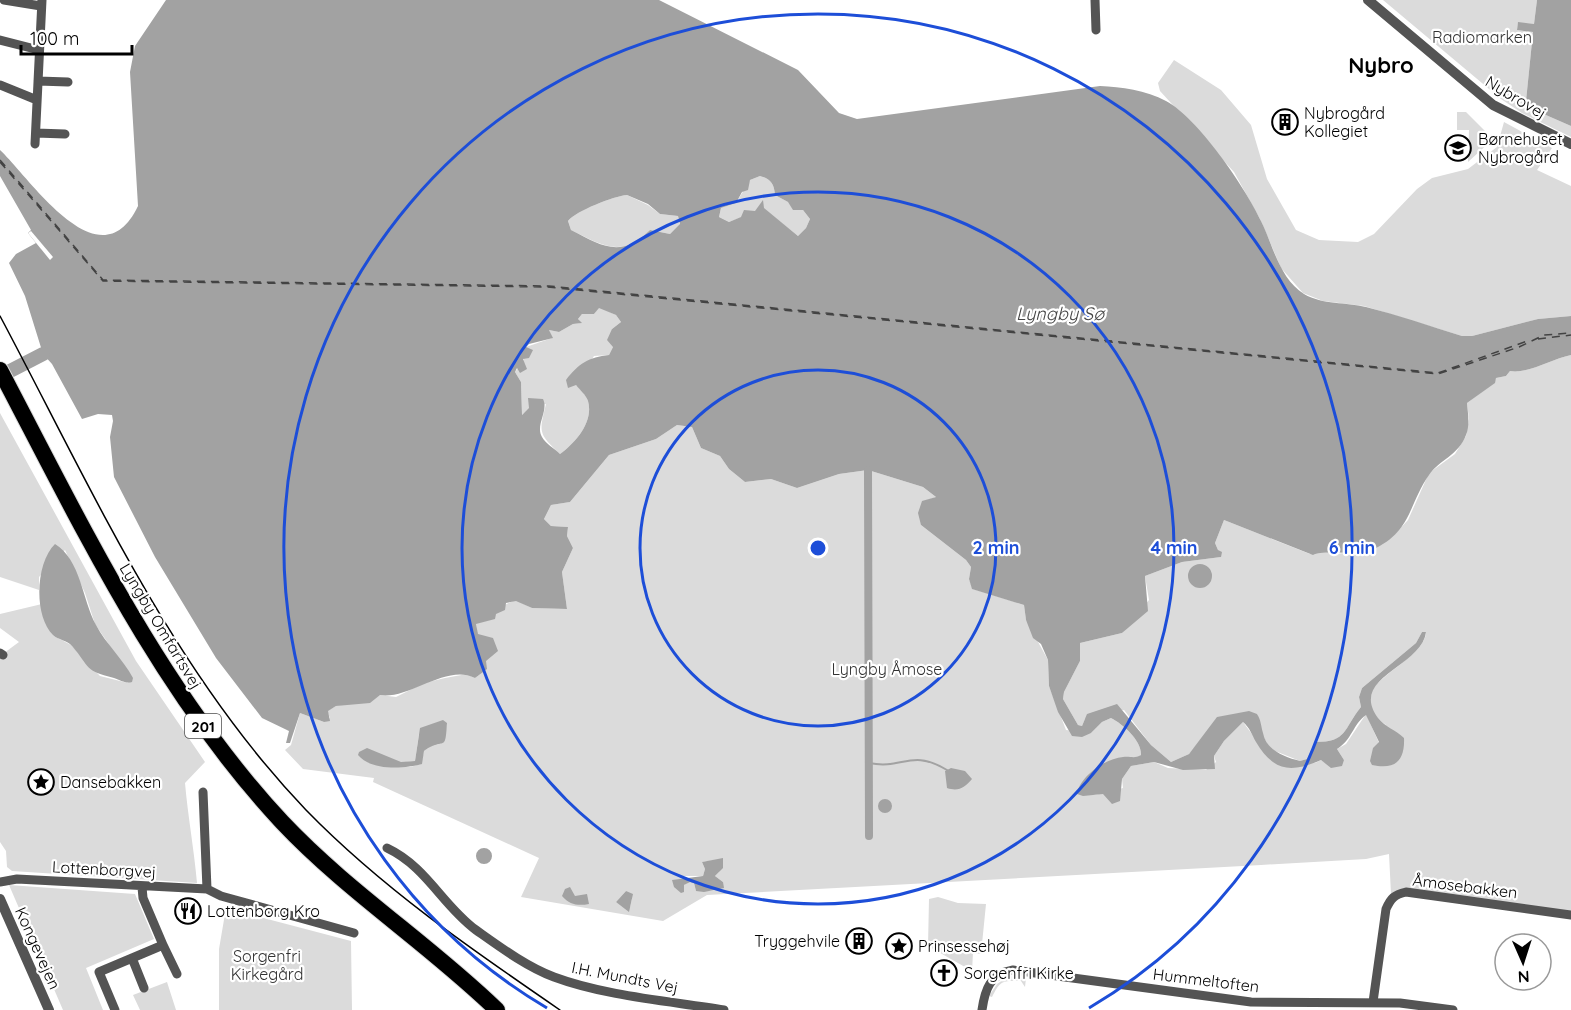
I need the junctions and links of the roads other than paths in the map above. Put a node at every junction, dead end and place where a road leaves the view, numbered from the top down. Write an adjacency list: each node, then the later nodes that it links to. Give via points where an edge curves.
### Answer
1 (4, 0): 4 (street)
2 (1095, 0): 5 (street)
3 (1368, 0): 15 (street, Nybrovej, via 1493,105)
4 (41, 3): 7 (street)
5 (1096, 30)
6 (0, 40): 7 (street)
7 (39, 50): 8 (street)
8 (38, 81): 9 (street); 11 (street)
9 (68, 82)
10 (0, 85): 11 (street)
11 (37, 100): 12 (street)
12 (36, 134): 13 (street); 14 (street)
13 (66, 135)
14 (35, 144)
15 (1571, 144)
16 (0, 370): 34 (highway, Lyngby Omfartsvej / 201, via 144,638 192,712 235,768 332,871)
17 (0, 393): 33 (highway, Lyngby Omfartsvej / 201, via 124,625 195,734 269,823 326,879)
18 (203, 792): 22 (street)
19 (387, 848): 35 (street, I.H. Mundts Vej, via 401,855 437,888 476,930 544,973 580,986)
20 (0, 882): 21 (street, Lottenborgvej, via 17,879)
21 (142, 887): 22 (street, Lottenborgvej); 26 (street)
22 (207, 889): 25 (street, Lottenborgvej)
23 (0, 899): 31 (street, Kongevejen)
24 (1571, 915): 30 (street, Åmosebakken, via 1406,892 1397,894 1386,909)
25 (354, 933)
26 (163, 945): 27 (street); 28 (street)
27 (132, 958): 29 (street); 32 (street, via 99,972)
28 (177, 974)
29 (144, 988)
30 (1373, 1002): 36 (street, Hummeltoften, via 1251,1002 1013,970 990,982 984,990); 37 (street, Hummeltoften)
31 (49, 1010)
32 (115, 1010)
33 (481, 1010)
34 (497, 1010)
35 (724, 1010)
36 (982, 1010)
37 (1453, 1010)

